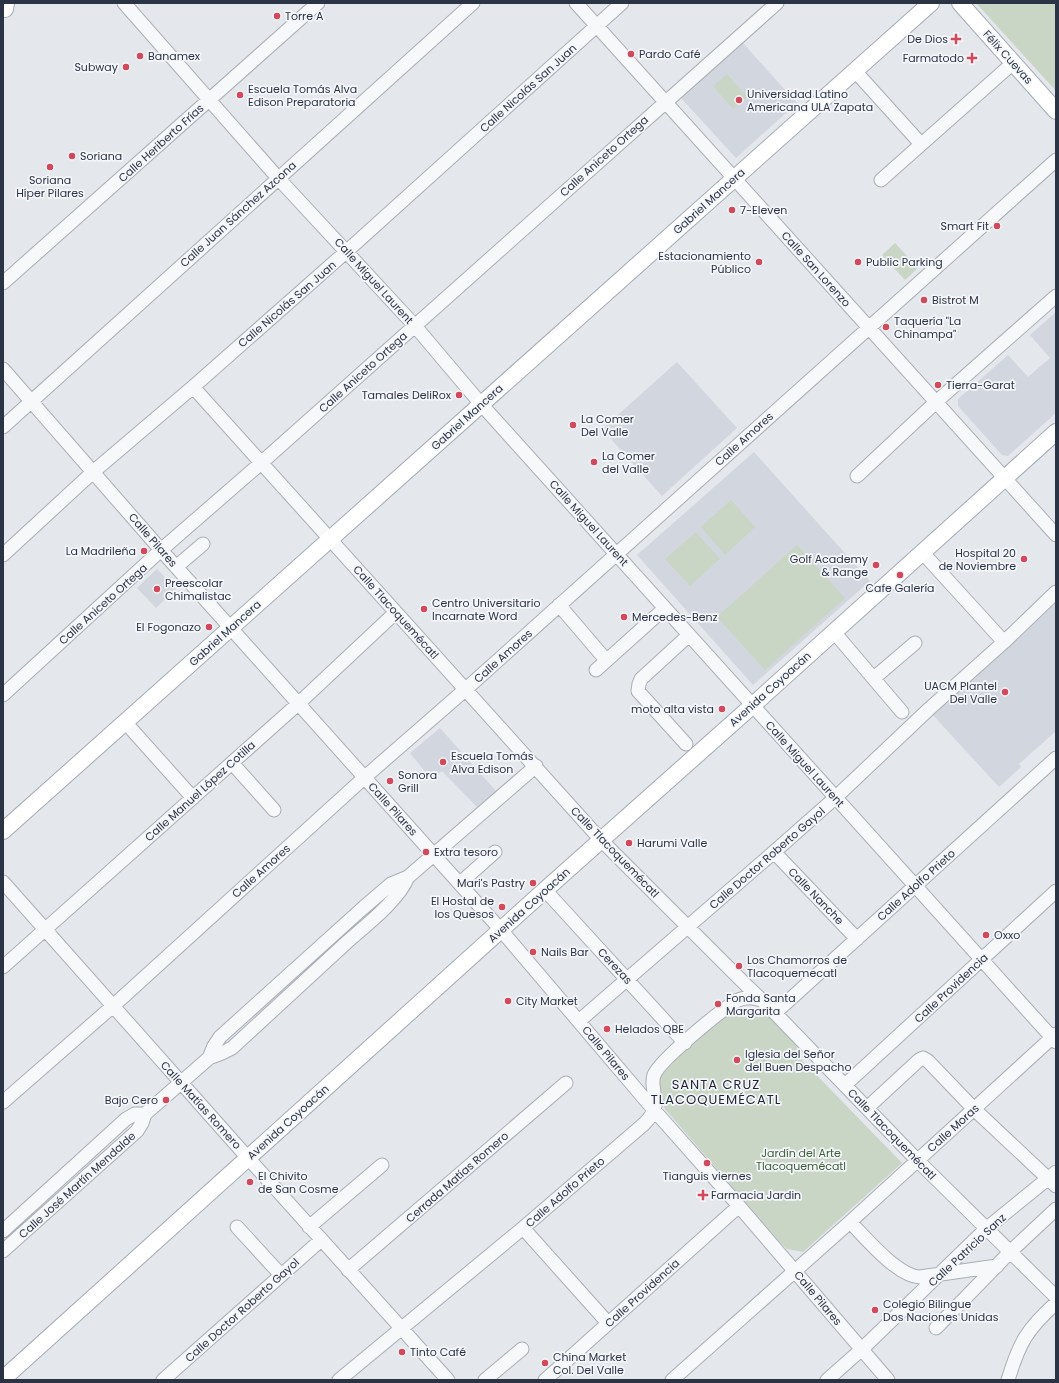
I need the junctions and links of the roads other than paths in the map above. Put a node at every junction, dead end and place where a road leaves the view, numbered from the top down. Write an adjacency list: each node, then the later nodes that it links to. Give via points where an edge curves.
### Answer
1 (124, 3): 12 (street, Calle Miguel Laurent)
2 (318, 3): 12 (street, Calle Heriberto Frías)
3 (473, 3): 17 (street, Calle Juan Sánchez Azcona)
4 (576, 3): 9 (street, Calle San Lorenzo)
5 (622, 3): 9 (street, Calle Nicolás San Juan)
6 (777, 3): 13 (street, Calle Aniceto Ortega)
7 (931, 3): 11 (main road, Gabriel Mancera)
8 (960, 3): 10 (main road, Félix Cuevas)
9 (596, 26): 13 (street, Calle San Lorenzo); 20 (street, Calle Nicolás San Juan)
10 (1013, 63): 14 (main road, Félix Cuevas); 15 (street)
11 (855, 71): 15 (street); 18 (main road, Gabriel Mancera)
12 (209, 100): 17 (street, Calle Miguel Laurent); 21 (street, Calle Heriberto Frías)
13 (665, 102): 18 (street, Calle San Lorenzo); 23 (street, Calle Aniceto Ortega)
14 (1056, 111)
15 (921, 144): 19 (street)
16 (1056, 160): 24 (street, Calle Amores)
17 (278, 178): 20 (street, Calle Miguel Laurent); 27 (street, Calle Juan Sánchez Azcona)
18 (734, 179): 24 (street, Calle San Lorenzo); 29 (main road, Gabriel Mancera)
19 (881, 180)
20 (347, 252): 23 (street, Calle Miguel Laurent); 26 (street, Calle Nicolás San Juan)
21 (3, 283)
22 (1056, 296): 28 (street)
23 (415, 326): 29 (street, Calle Miguel Laurent); 32 (street, Calle Aniceto Ortega)
24 (869, 328): 28 (street, Calle San Lorenzo); 41 (street, Calle Amores)
25 (3, 369): 27 (street, Calle Pilares)
26 (193, 387): 32 (street, Calle Tlacoquemécatl); 33 (street, Calle Nicolás San Juan)
27 (31, 402): 30 (street, Calle Juan Sánchez Azcona); 33 (street, Calle Pilares)
28 (936, 402): 34 (street); 35 (street, Calle San Lorenzo)
29 (481, 404): 37 (main road, Gabriel Mancera); 41 (street, Calle Miguel Laurent)
30 (3, 426)
31 (1056, 432): 35 (main road, Avenida Coyoacán)
32 (261, 463): 37 (street, Calle Tlacoquemécatl); 39 (street, Calle Aniceto Ortega)
33 (93, 472): 39 (street, Calle Pilares); 42 (street, Calle Nicolás San Juan)
34 (857, 476)
35 (1004, 478): 36 (street, Calle San Lorenzo); 40 (main road, Avenida Coyoacán)
36 (1056, 535)
37 (330, 540): 47 (street, Calle Tlacoquemécatl); 48 (main road, Gabriel Mancera)
38 (203, 544): 43 (street)
39 (161, 550): 43 (street, Calle Pilares); 57 (street, Calle Aniceto Ortega)
40 (922, 552): 49 (main road, Avenida Coyoacán); 51 (street)
41 (616, 554): 45 (street, Calle Amores); 46 (street, Calle Miguel Laurent)
42 (3, 555)
43 (176, 567): 48 (street, Calle Pilares)
44 (1056, 592): 51 (street, Calle Doctor Roberto Gayol)
45 (559, 605): 53 (street); 56 (street, Calle Amores)
46 (665, 608): 50 (street, Calle Miguel Laurent); 53 (street)
47 (396, 613): 56 (street, Calle Tlacoquemécatl); 58 (street, Calle Manuel López Cotilla)
48 (231, 627): 58 (street, Calle Pilares); 61 (main road, Gabriel Mancera)
49 (834, 632): 55 (street); 59 (main road, Avenida Coyoacán)
50 (689, 635): 59 (street, Calle Miguel Laurent); 62 (street, via 641,679 638,687 638,691)
51 (1004, 642): 68 (street, Calle Doctor Roberto Gayol)
52 (915, 643): 55 (street)
53 (606, 660): 54 (street)
54 (596, 670)
55 (874, 678): 60 (street)
56 (466, 689): 65 (street, Calle Tlacoquemécatl); 66 (street, Calle Amores)
57 (3, 695)
58 (299, 704): 64 (street, Calle Manuel López Cotilla); 66 (street, Calle Pilares)
59 (752, 705): 68 (street, Calle Miguel Laurent); 71 (main road, Avenida Coyoacán)
60 (902, 712)
61 (125, 722): 67 (street); 70 (main road, Gabriel Mancera)
62 (686, 744)
63 (1056, 758): 78 (street, Calle Adolfo Prieto)
64 (232, 763): 67 (street, Calle Manuel López Cotilla); 69 (street)
65 (536, 766): 71 (street, Calle Tlacoquemécatl); 74 (street, Calle José Martín Mendalde)
66 (365, 777): 74 (street, Calle Pilares); 93 (street, Calle Amores)
67 (193, 798): 84 (street, Calle Manuel López Cotilla)
68 (835, 798): 73 (street, Calle Doctor Roberto Gayol); 78 (street, Calle Miguel Laurent)
69 (274, 810)
70 (3, 831)
71 (602, 840): 79 (main road, Avenida Coyoacán); 83 (street, Calle Tlacoquemécatl)
72 (495, 852): 77 (street)
73 (774, 852): 83 (street, Calle Doctor Roberto Gayol); 86 (street, Calle Nanche)
74 (434, 855): 75 (street, Calle José Martín Mendalde); 77 (street, Calle Pilares)
75 (408, 877): 81 (street, Calle José Martín Mendalde, via 391,884); 82 (street, Calle José Martín Mendalde, via 399,894)
76 (3, 882): 84 (street, Calle Matías Romero)
77 (460, 883): 85 (street, Calle Pilares)
78 (916, 885): 86 (street, Calle Adolfo Prieto); 88 (street, Calle Miguel Laurent)
79 (545, 890): 85 (main road, Avenida Coyoacán); 91 (street, Cerezas)
80 (1056, 892): 88 (street, Calle Providencia)
81 (363, 908): 82 (street); 87 (street, Calle José Martín Mendalde)
82 (372, 919): 90 (street, Calle José Martín Mendalde)
83 (687, 927): 91 (street, Calle Doctor Roberto Gayol); 92 (street, Calle Tlacoquemécatl)
84 (45, 930): 89 (street, Calle Manuel López Cotilla); 93 (street, Calle Matías Romero)
85 (501, 930): 96 (street, Calle Pilares); 109 (main road, Avenida Coyoacán)
86 (857, 939): 94 (street, Calle Adolfo Prieto)
87 (309, 957): 90 (street); 95 (street, Calle José Martín Mendalde)
88 (982, 959): 98 (street, Calle Miguel Laurent); 103 (street, Calle Providencia)
89 (3, 967)
90 (319, 968): 97 (street, Calle José Martín Mendalde)
91 (627, 980): 96 (street, Calle Doctor Roberto Gayol); 99 (street, Cerezas)
92 (744, 992): 94 (street, Calle Tlacoquemécatl, via 761,1000); 99 (street)
93 (113, 1006): 101 (street, Calle Matías Romero); 104 (street, Calle Amores)
94 (775, 1013): 103 (street, Calle Tlacoquemécatl)
95 (245, 1014): 97 (street); 100 (street, Calle José Martín Mendalde, via 220,1037)
96 (579, 1021): 107 (street, Calle Pilares)
97 (256, 1026): 100 (street, Calle José Martín Mendalde, via 232,1048)
98 (1055, 1037): 106 (street, Calle Moras)
99 (685, 1043): 107 (street, via 666,1059 655,1074 652,1081)
100 (209, 1058): 101 (street, Calle José Martín Mendalde)
101 (181, 1082): 108 (street, Calle José Martín Mendalde); 109 (street, Calle Matías Romero)
102 (566, 1083): 125 (street, Cerrada Matías Romero)
103 (845, 1085): 105 (street, Calle Tlacoquemécatl)
104 (3, 1102)
105 (867, 1108): 106 (street, via 923,1058); 110 (street, Calle Tlacoquemécatl)
106 (974, 1109): 110 (street, Calle Moras); 112 (street)
107 (654, 1110): 113 (street, Calle Pilares); 118 (street, Calle Adolfo Prieto, via 644,1124)
108 (145, 1114): 120 (street, Calle José Martín Mendalde, via 135,1114 126,1119); 122 (street, Calle José Martín Mendalde, via 137,1131)
109 (248, 1158): 117 (street, Calle Matías Romero); 136 (main road, Avenida Coyoacán)
110 (917, 1160): 115 (street, Calle Moras); 119 (street, Calle Tlacoquemécatl)
111 (382, 1165): 117 (street)
112 (1054, 1179): 119 (street, Calle Patricio Sanz)
113 (739, 1206): 126 (street, Calle Pilares); 131 (street, Calle Providencia)
114 (1056, 1209): 123 (street)
115 (850, 1222): 126 (street, Calle Moras); 127 (street, via 903,1272 920,1277)
116 (237, 1227): 128 (street)
117 (309, 1227): 121 (street, Calle Matías Romero)
118 (523, 1228): 131 (street); 132 (street, Calle Adolfo Prieto)
119 (987, 1228): 123 (street, Calle Tlacoquemécatl); 127 (street, Calle Patricio Sanz)
120 (3, 1230)
121 (321, 1240): 125 (street, Calle Matías Romero); 128 (street, Calle Doctor Roberto Gayol)
122 (3, 1251)
123 (1010, 1252): 124 (street); 129 (street, Calle Tlacoquemécatl)
124 (997, 1266): 127 (street); 133 (street)
125 (348, 1270): 132 (street, Calle Matías Romero)
126 (795, 1270): 135 (street, Calle Pilares); 142 (street, Calle Moras)
127 (941, 1274): 135 (street, Calle Patricio Sanz)
128 (281, 1276): 137 (street, Calle Doctor Roberto Gayol)
129 (1056, 1297)
130 (1056, 1304): 145 (street, via 1042,1316 1022,1341)
131 (608, 1323): 141 (street, Calle Providencia)
132 (400, 1328): 138 (street, Calle Adolfo Prieto); 139 (street, Calle Matías Romero)
133 (936, 1328)
134 (522, 1349): 140 (street)
135 (862, 1349): 143 (street, Calle Patricio Sanz); 144 (street, Calle Pilares)
136 (3, 1379)
137 (163, 1380)
138 (338, 1380)
139 (448, 1380)
140 (485, 1380)
141 (545, 1380)
142 (672, 1380)
143 (827, 1380)
144 (888, 1380)
145 (1008, 1380)

